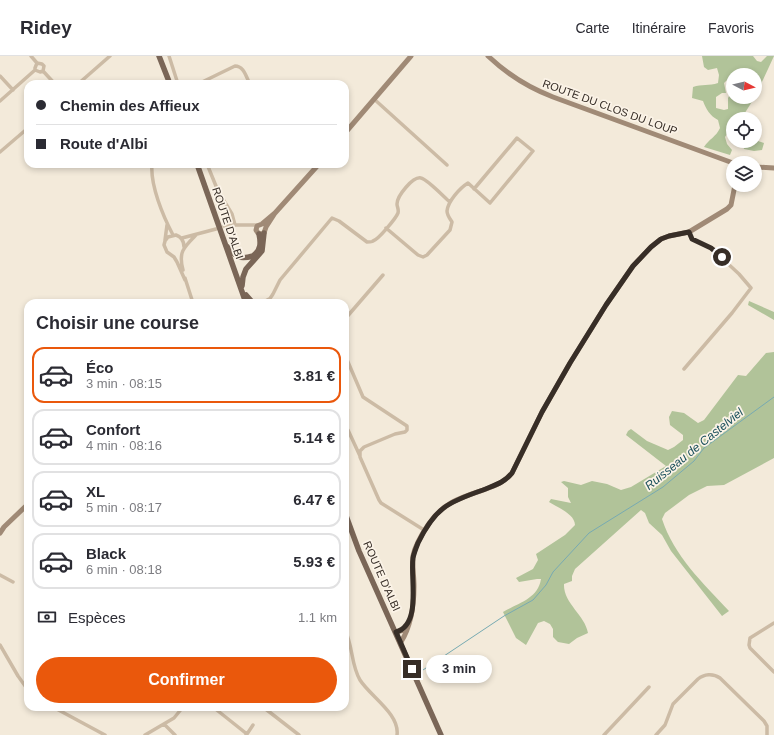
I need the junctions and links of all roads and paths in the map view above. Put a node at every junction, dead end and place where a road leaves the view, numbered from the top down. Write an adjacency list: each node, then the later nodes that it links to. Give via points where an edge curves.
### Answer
1 (31, 56): 8 (street)
2 (110, 56): 14 (street)
3 (159, 56): 9 (main road)
4 (163, 56): 17 (main road)
5 (169, 56): 18 (street)
6 (411, 56): 22 (street)
7 (488, 56): 27 (street, ROUTE DU CLOS DU LOUP, via 512,76 552,98)
8 (37, 63): 10 (street); 11 (street, via 44,66)
9 (164, 69): 15 (main road); 16 (main road)
10 (35, 70): 11 (street); 21 (street)
11 (43, 71): 13 (street)
12 (0, 76): 21 (street)
13 (51, 80)
14 (83, 80)
15 (165, 80)
16 (168, 80)
17 (169, 80)
18 (177, 80)
19 (206, 80): 20 (street, via 235,66 243,69)
20 (248, 80)
21 (12, 90): 23 (street)
22 (374, 99): 24 (street); 28 (street)
23 (0, 101)
24 (349, 128)
25 (24, 131): 26 (street)
26 (0, 152)
27 (726, 160)
28 (447, 165)
29 (762, 167): 34 (street)
30 (152, 168): 38 (street, via 153,182)
31 (198, 168): 49 (main road, ROUTE D'ALBI)
32 (209, 168): 39 (street)
33 (315, 168): 43 (street)
34 (774, 168)
35 (474, 189): 35 (street, via 490,203 533,151 517,138); 37 (street, via 468,183)
36 (734, 192): 44 (street, via 731,205 727,209)
37 (450, 202): 41 (street, via 424,179 418,178 400,195 397,214); 41 (street, via 447,212 452,227 423,257)
38 (167, 223): 45 (street); 48 (street)
39 (235, 225): 40 (street); 43 (street)
40 (224, 226)
41 (386, 228): 55 (street, via 373,241 367,242 332,218 280,280)
42 (216, 229): 46 (street)
43 (261, 229): 49 (main road, via 260,248 251,257 237,257); 54 (main road, via 262,251 246,269)
44 (689, 232): 61 (street, via 692,239 711,248 751,288); 66 (street, via 661,239 633,266 570,363 508,478 498,485 451,502 438,512)
45 (173, 235): 47 (street); 48 (street)
46 (196, 235): 47 (street); 50 (street)
47 (182, 238): 50 (street)
48 (165, 241): 51 (street, via 165,249)
49 (224, 243): 54 (main road, ROUTE D'ALBI)
50 (183, 248): 51 (street, via 178,254); 53 (street, via 181,262)
51 (171, 254): 53 (street, via 178,262)
52 (383, 275): 59 (street)
53 (185, 280): 56 (street)
54 (242, 288): 57 (main road, ROUTE D'ALBI); 58 (main road, ROUTE D'ALBI)
55 (270, 298)
56 (192, 299)
57 (245, 299)
58 (250, 299)
59 (349, 314)
60 (349, 364): 63 (street, via 363,397 407,426 405,432 364,447 360,451)
61 (684, 369)
62 (349, 432): 63 (street)
63 (360, 457): 66 (street, via 381,503)
64 (24, 508): 67 (street)
65 (349, 524): 72 (main road, ROUTE D'ALBI)
66 (424, 530): 70 (street, via 413,557 414,588)
67 (0, 533)
68 (0, 575): 69 (street)
69 (13, 582)
70 (410, 619): 72 (street, via 404,630); 74 (street)
71 (774, 623): 76 (street, via 750,638 749,645)
72 (396, 632): 74 (main road, ROUTE D'ALBI)
73 (349, 638): 90 (street, via 360,680 386,707 396,726)
74 (401, 642): 91 (main road, ROUTE D'ALBI)
75 (0, 645): 77 (street)
76 (774, 672)
77 (24, 684)
78 (649, 687): 92 (street)
79 (60, 711): 85 (street)
80 (180, 711): 83 (street)
81 (218, 711): 88 (street)
82 (268, 711): 89 (street)
83 (164, 724): 86 (street); 87 (street)
84 (253, 725): 88 (street)
85 (105, 735)
86 (145, 735)
87 (175, 735)
88 (246, 735)
89 (299, 735)
90 (396, 735)
91 (441, 735)
92 (604, 735)
93 (656, 735): 94 (street, via 665,725 673,704 698,679 710,675 720,678 764,721)
94 (767, 735)

